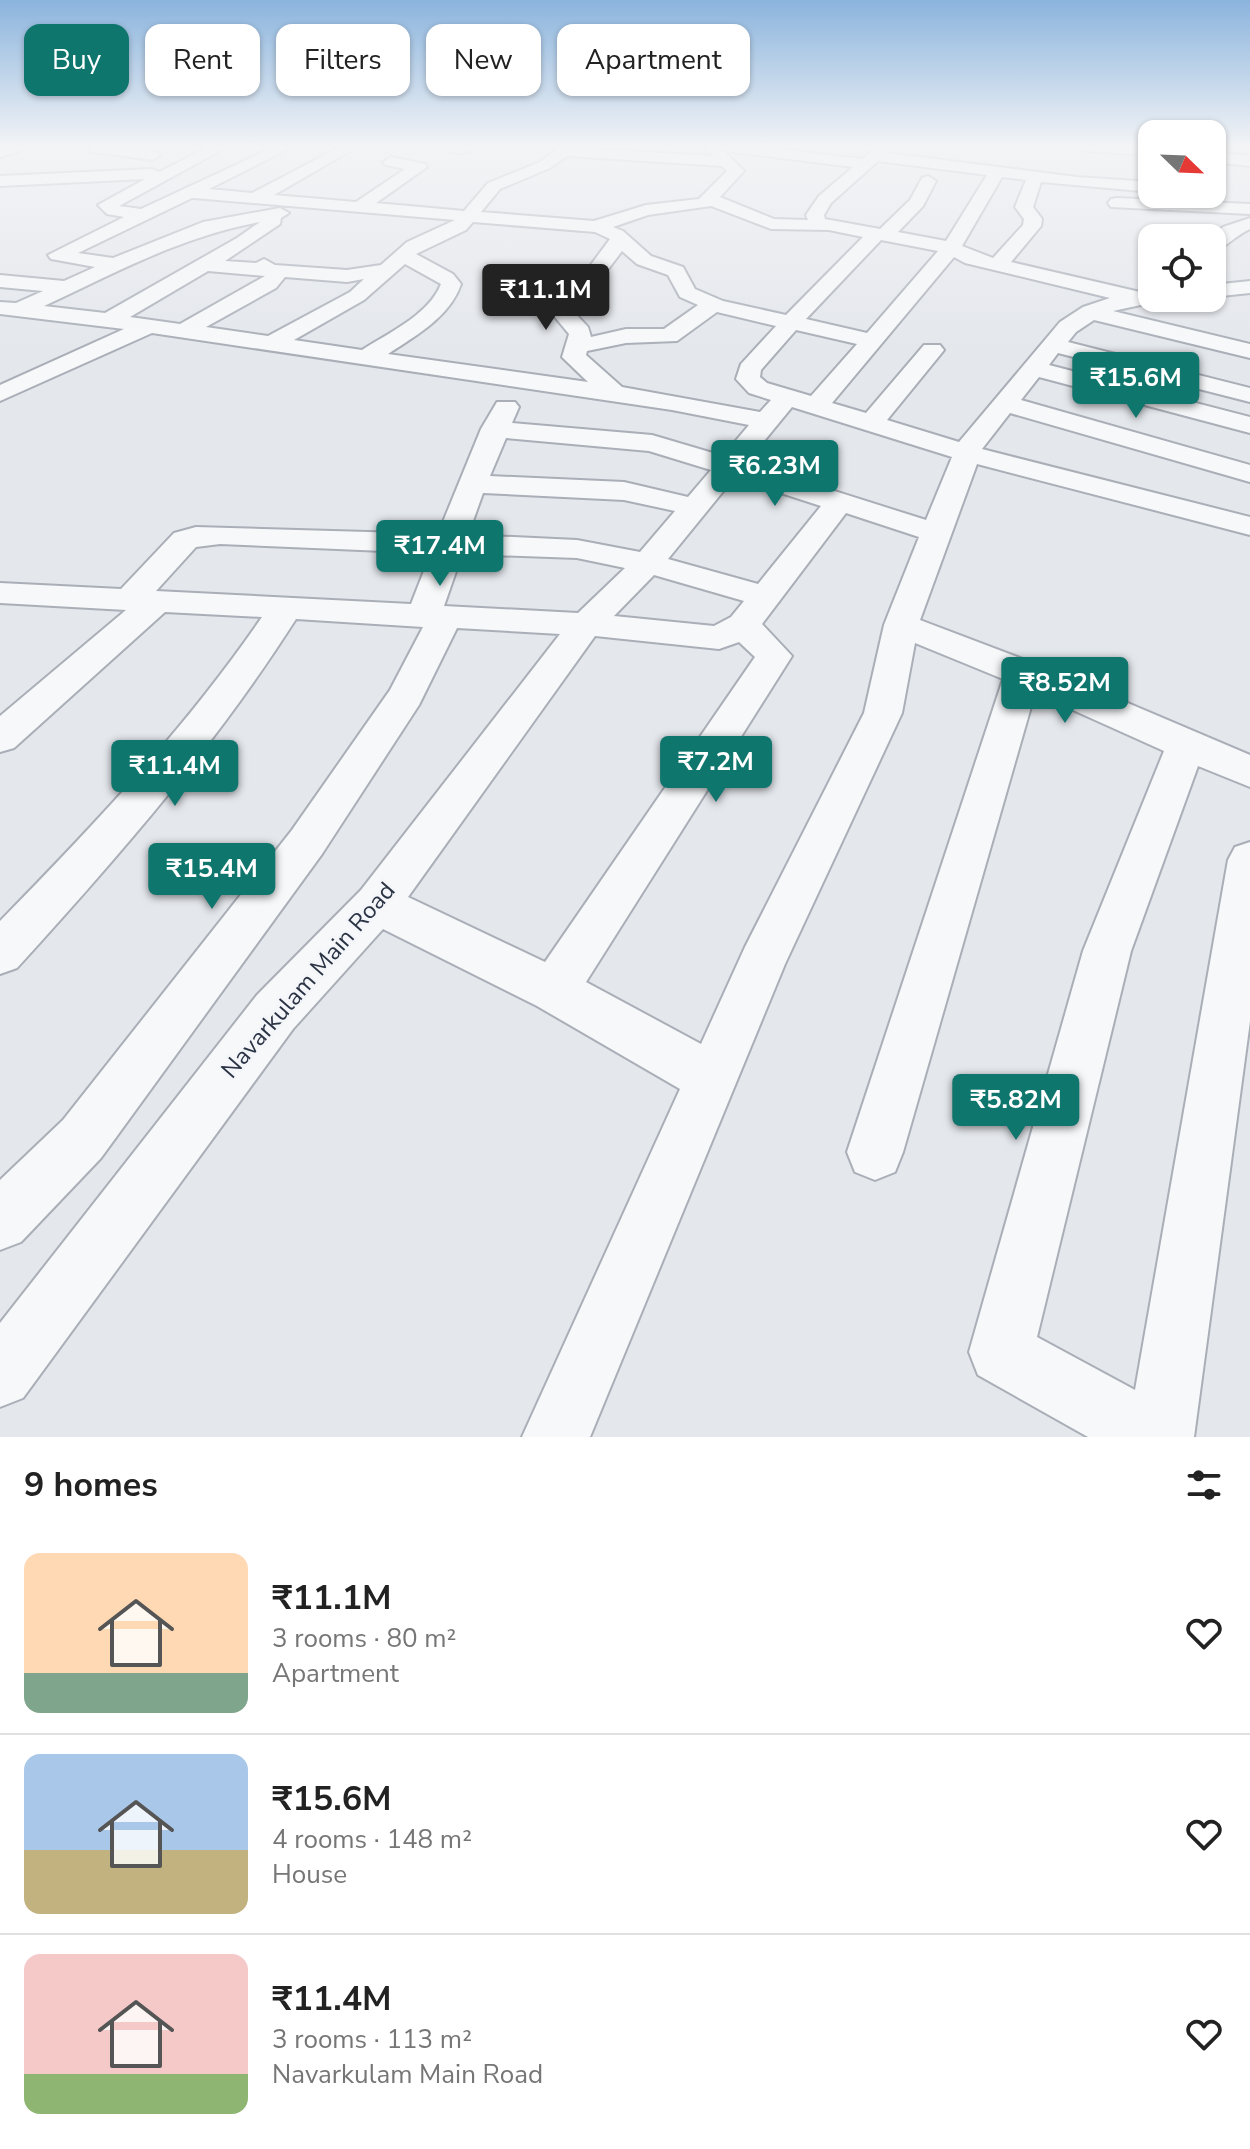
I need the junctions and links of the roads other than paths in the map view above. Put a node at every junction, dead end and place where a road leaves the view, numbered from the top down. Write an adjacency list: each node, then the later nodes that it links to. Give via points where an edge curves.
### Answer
1 (139, 214): 12 (street)
2 (261, 214): 23 (street, via 209,226)
3 (282, 214): 20 (street)
4 (437, 214): 13 (street)
5 (471, 214): 13 (street)
6 (634, 214): 16 (street)
7 (746, 214): 15 (street, via 771,224)
8 (816, 214): 15 (street)
9 (903, 214): 17 (street)
10 (972, 214): 21 (street)
11 (1029, 214): 25 (street, via 1032,226)
12 (145, 215): 23 (street, via 58,255)
13 (470, 217): 16 (street); 22 (street, via 414,246)
14 (1250, 223): 18 (street)
15 (825, 226): 17 (street)
16 (595, 227): 19 (street)
17 (881, 234): 21 (street); 37 (street)
18 (1226, 234)
19 (620, 240): 33 (street, via 644,260 676,271 687,293); 42 (street, via 560,310 577,327)
20 (244, 242): 24 (street); 26 (street)
21 (951, 248): 25 (street); 40 (street)
22 (395, 263): 26 (street, via 347,276); 41 (street, via 346,303); 46 (street, via 446,278 450,290 432,312)
23 (112, 264): 28 (street)
24 (203, 265): 26 (street); 36 (street)
25 (998, 265): 31 (street)
26 (270, 269): 39 (street, via 276,276 269,284)
27 (0, 281): 28 (street)
28 (64, 287): 34 (street)
29 (1250, 287): 30 (street)
30 (1226, 290)
31 (1138, 296)
32 (1138, 300): 35 (street)
33 (717, 306): 37 (street); 42 (street, via 669,336 626,336)
34 (10, 309): 36 (street)
35 (1091, 312): 44 (street); 45 (street, via 1068,327)
36 (109, 320): 38 (street)
37 (790, 323): 40 (street); 51 (street, via 749,369 748,379)
38 (149, 326): 39 (street); 48 (street)
39 (183, 331): 41 (street)
40 (874, 341): 53 (street)
41 (271, 344): 46 (street)
42 (579, 346): 49 (street, via 574,357)
43 (932, 350): 55 (street)
44 (1250, 351)
45 (1043, 356): 50 (street); 52 (street); 56 (street)
46 (365, 358): 47 (street)
47 (525, 381): 49 (street); 57 (street)
48 (5, 389)
49 (614, 393): 54 (street)
50 (1250, 395)
51 (786, 398): 53 (street); 54 (street, Navarkulam Main Road)
52 (1004, 403): 58 (street); 60 (street)
53 (816, 406): 55 (street)
54 (766, 421): 59 (street, Navarkulam Main Road)
55 (871, 423): 58 (street)
56 (1250, 425)
57 (494, 429): 59 (street, via 631,439); 61 (street)
58 (967, 453): 64 (street); 65 (street)
59 (727, 465): 62 (street); 63 (street, Navarkulam Main Road)
60 (1250, 474)
61 (472, 484): 63 (street, via 624,491); 66 (street)
62 (840, 501): 65 (street); 71 (street)
63 (694, 507): 67 (street, Navarkulam Main Road)
64 (1250, 526)
65 (938, 533): 74 (street)
66 (453, 542): 67 (street, via 577,549); 69 (street, via 196,536 174,549); 72 (street)
67 (648, 563): 71 (street); 73 (street, Navarkulam Main Road)
68 (7, 599): 69 (street)
69 (142, 601): 70 (street); 76 (street)
70 (286, 608): 72 (street); 81 (street, via 234,686 110,837)
71 (754, 611): 73 (street, via 719,638); 82 (street, via 774,656)
72 (434, 617): 73 (street); 85 (street, via 406,696 298,855 82,1139)
73 (586, 624): 80 (street, Navarkulam Main Road)
74 (901, 625): 75 (street); 83 (street, via 883,713)
75 (1023, 673): 77 (street); 84 (street)
76 (0, 738)
77 (1186, 744): 78 (street); 88 (street, via 1107,951 1001,1352)
78 (1250, 772)
79 (1250, 860): 88 (street)
80 (377, 904): 82 (street); 86 (street, Navarkulam Main Road, via 275,1012)
81 (0, 953)
82 (554, 990): 83 (street)
83 (712, 1078): 87 (street)
84 (875, 1152)
85 (0, 1221)
86 (0, 1375)
87 (556, 1437)
88 (1157, 1437)

